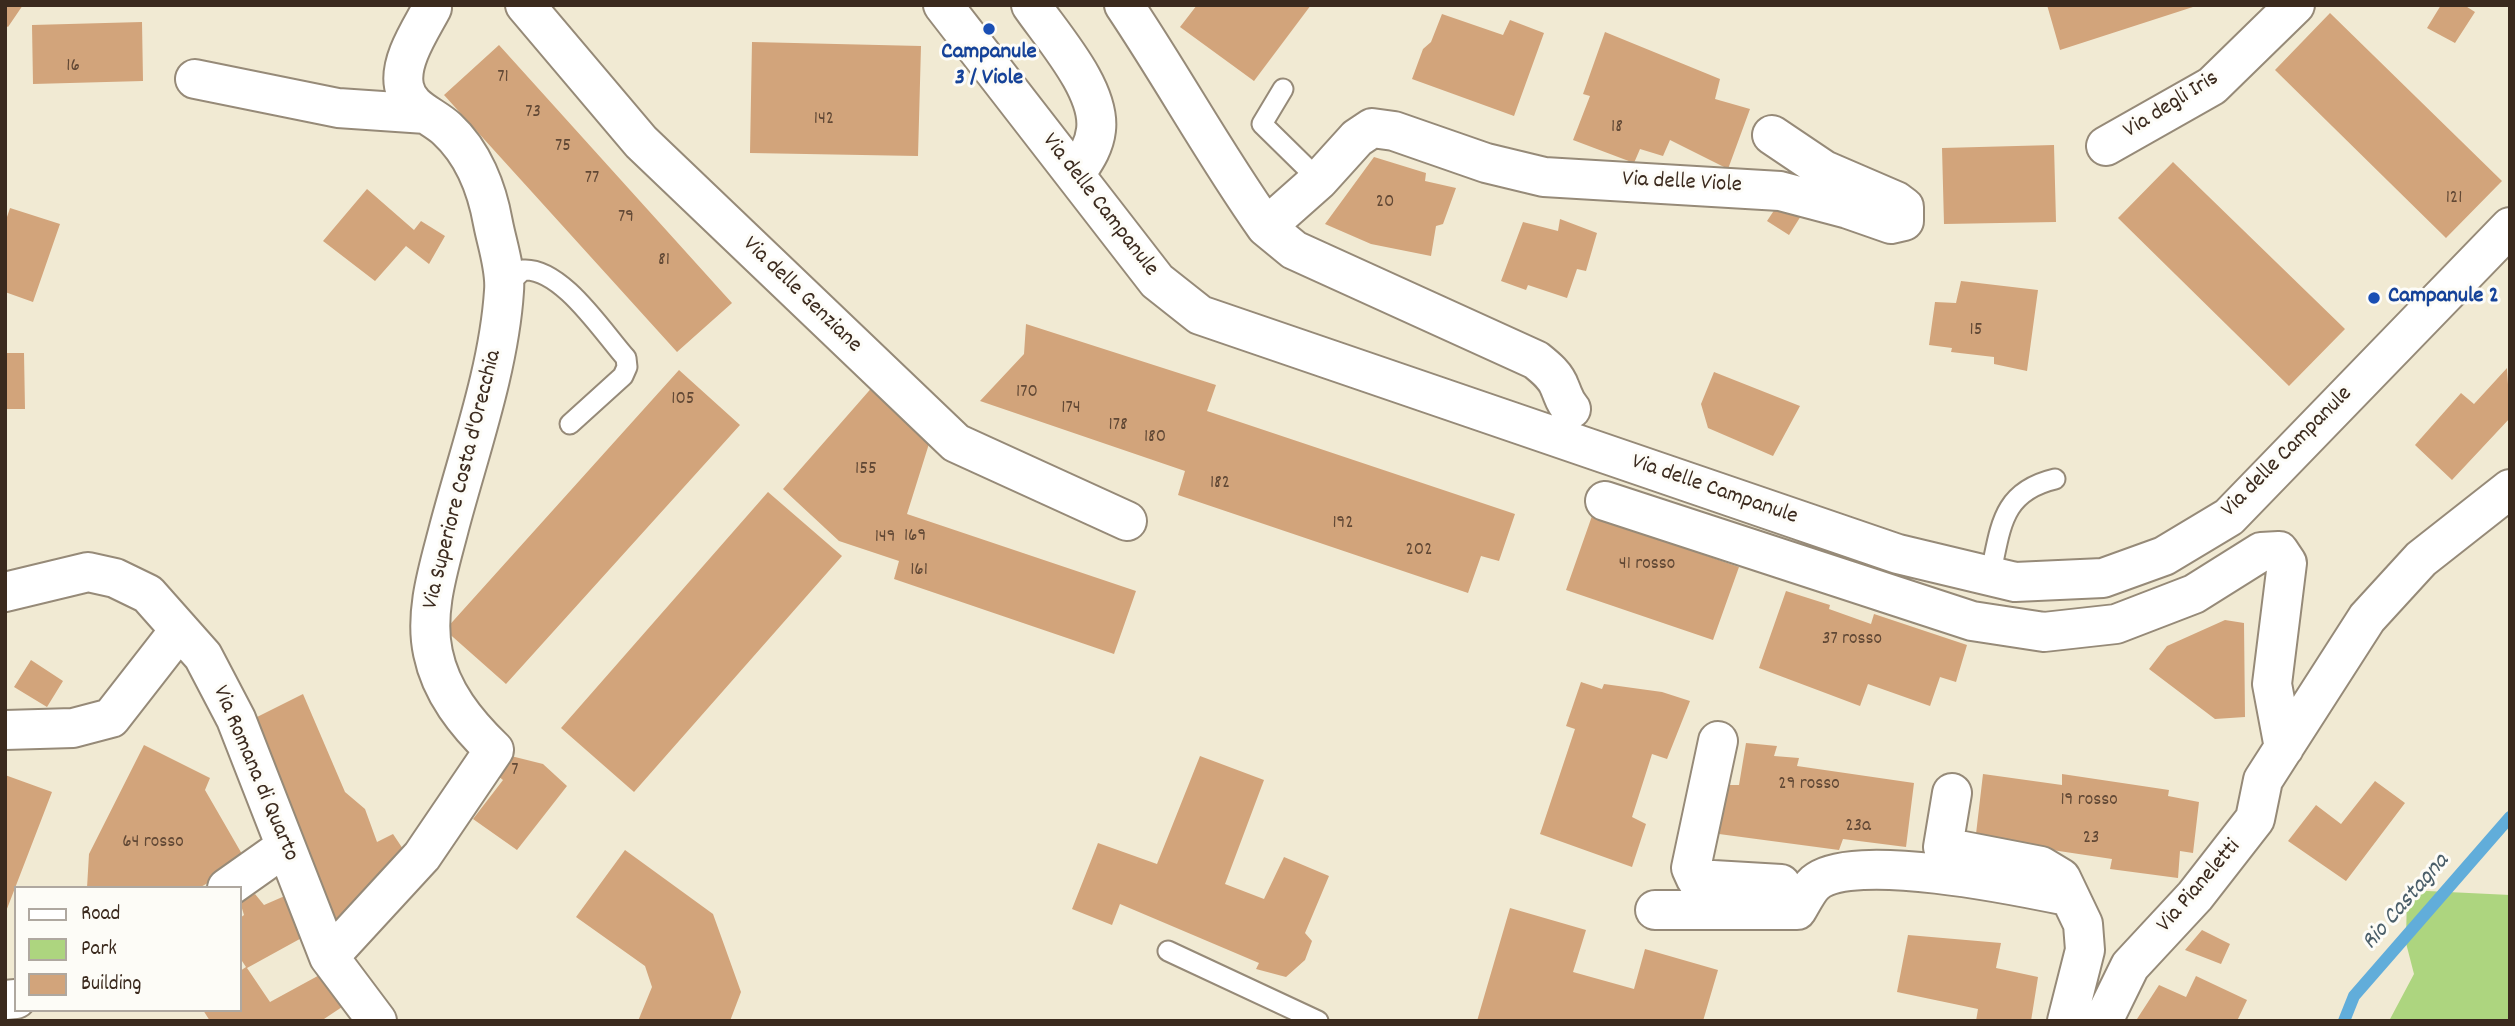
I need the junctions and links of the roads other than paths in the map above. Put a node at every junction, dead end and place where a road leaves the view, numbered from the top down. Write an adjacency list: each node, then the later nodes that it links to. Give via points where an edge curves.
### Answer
1 (525, 5): 22 (street, Via delle Genziane, via 641,142 956,443)
2 (943, 5): 12 (street, Via delle Campanule)
3 (1031, 5): 12 (street, via 1086,84 1093,106 1097,128 1092,148)
4 (1124, 5): 14 (street)
5 (2295, 5): 11 (street, Via degli Iris, via 2212,86)
6 (432, 8): 9 (street, Via Superiore Costa d'Orecchia, via 404,73 408,101)
7 (195, 79): 9 (street, via 338,108)
8 (1283, 89): 13 (lane, via 1262,124)
9 (426, 114): 16 (street, Via Superiore Costa d'Orecchia, via 448,130 471,159 492,213)
10 (1772, 135): 13 (street, Via delle Viole, via 1824,170 1896,201 1904,207 1904,221 1891,224 1814,199 1758,188 1544,177 1372,128)
11 (2106, 146)
12 (1075, 175): 23 (street, Via delle Campanule, via 1157,281 1200,315 1898,554)
13 (1319, 180): 14 (street, Via delle Viole)
14 (1266, 226): 17 (street, via 1293,250 1536,360 1551,373)
15 (2510, 227): 23 (street, Via delle Campanule, via 2230,517 2164,556 2102,578 2015,582)
16 (505, 287): 18 (lane, via 523,270 546,273 626,358 623,376); 36 (street, Via Superiore Costa d'Orecchia, via 500,331 430,620 433,654 453,704 494,750 422,856)
17 (1571, 408)
18 (570, 424)
19 (2055, 479): 23 (lane, via 2031,485 2005,513)
20 (2510, 489): 28 (street, Via Pianeletti, via 2421,559 2367,618)
21 (1605, 501): 28 (street, via 1972,621 2044,632 2116,624 2194,594 2261,552 2279,551 2287,563 2272,684)
22 (1127, 521)
23 (1990, 576)
24 (5, 592): 25 (street, Via Romana di Quarto, via 88,572 115,578 148,594)
25 (178, 632): 26 (street, via 111,718 73,728); 30 (street, Via Romana di Quarto, via 202,656 236,719)
26 (5, 730)
27 (1718, 741): 31 (street, via 1691,868 1696,879)
28 (2284, 748): 40 (street, Via Pianeletti, via 2263,780 2255,820 2195,896 2130,966)
29 (1952, 793): 33 (street, via 1943,846 2041,866 2061,878)
30 (285, 846): 32 (street); 36 (street, Via Romana di Quarto)
31 (1815, 883): 33 (street, via 1840,872 1870,869 1988,881); 34 (street, via 1797,910)
32 (230, 886)
33 (2067, 896): 39 (street, via 2083,924 2085,950)
34 (1655, 910)
35 (1168, 951): 38 (lane)
36 (330, 957): 37 (street, Via Romana di Quarto)
37 (377, 1021)
38 (1318, 1021)
39 (2067, 1021)
40 (2103, 1021)

